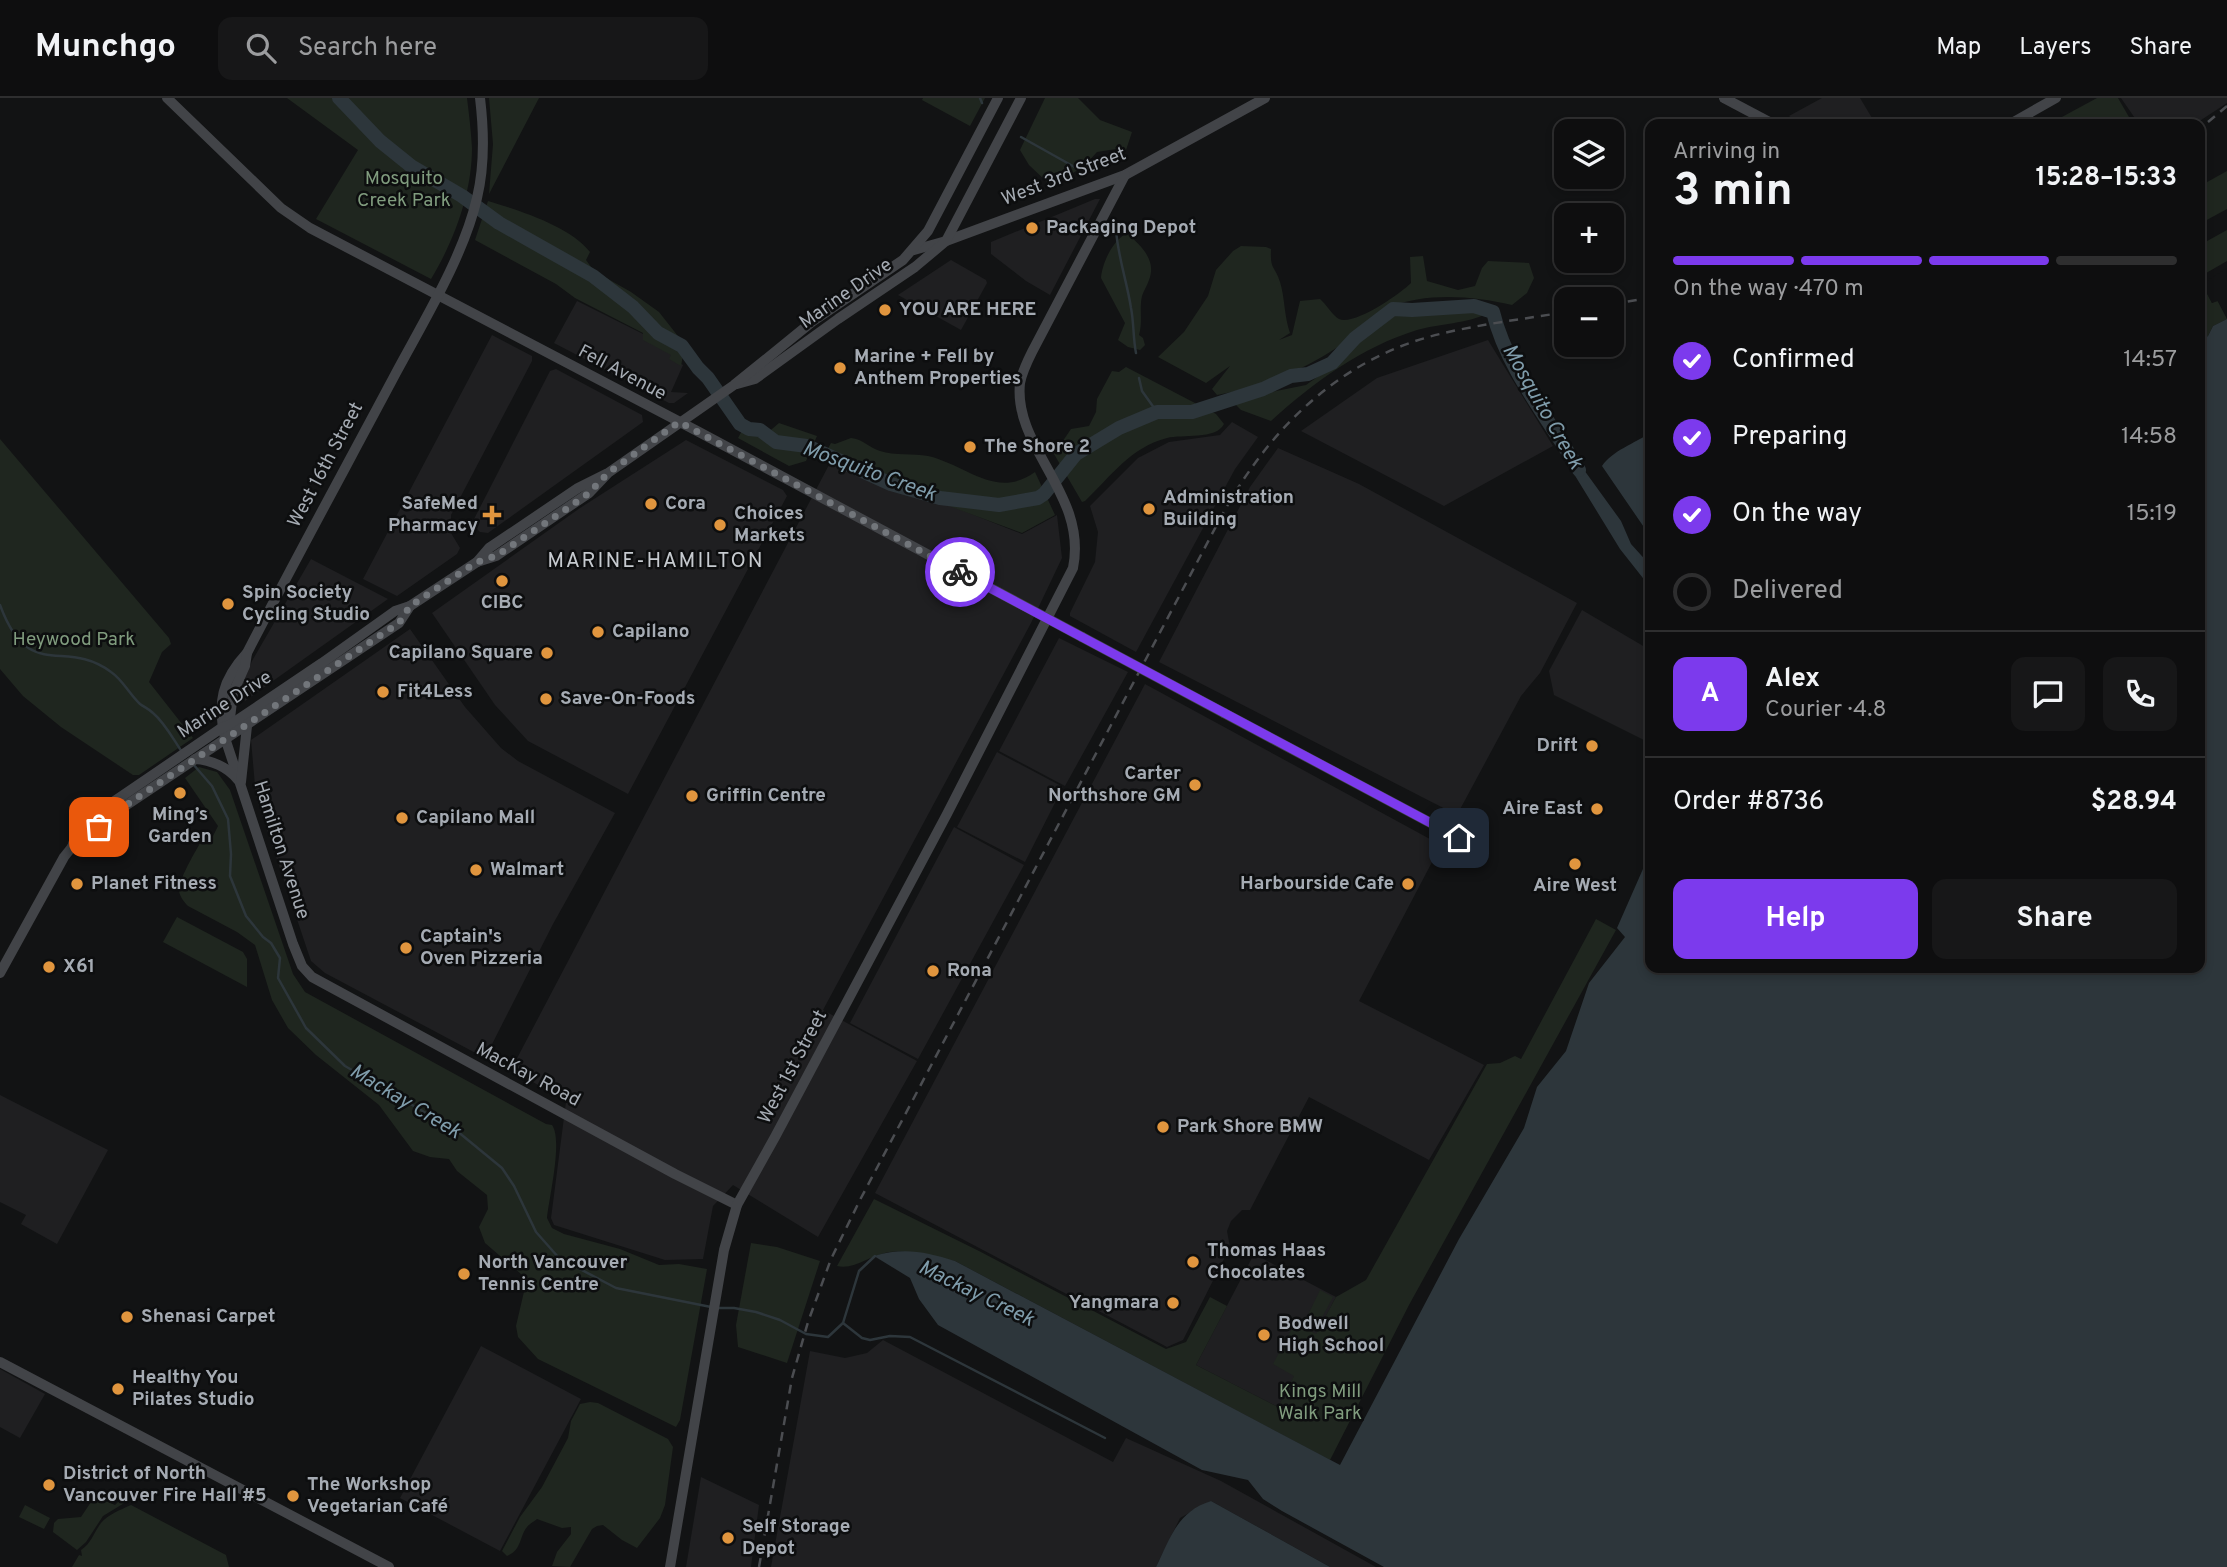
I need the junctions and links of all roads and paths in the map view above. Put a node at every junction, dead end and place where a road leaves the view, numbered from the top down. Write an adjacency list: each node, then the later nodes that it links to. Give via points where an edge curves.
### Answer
1 (167, 98): 13 (main road, Fell Avenue, via 290,215)
2 (480, 98): 13 (main road, West 16th Street, via 483,158 478,197)
3 (998, 98): 12 (main road, Marine Drive)
4 (1021, 98): 11 (main road)
5 (1265, 98): 10 (main road, West 3rd Street)
6 (1724, 98): 8 (main road)
7 (2056, 98): 9 (main road)
8 (1764, 119)
9 (2019, 119)
10 (1125, 175): 11 (main road, West 3rd Street); 17 (main road, West 1st Street, via 1020,385 1027,426 1074,525 1075,560)
11 (946, 241): 12 (main road, Marine Drive); 14 (main road, Marine Drive, via 755,379)
12 (914, 250): 14 (main road, Marine Drive, via 813,321)
13 (437, 295): 15 (main road, Fell Avenue); 19 (main road, West 16th Street, via 247,653 224,688 220,707)
14 (734, 385): 15 (main road, Marine Drive)
15 (679, 422): 16 (main road, Marine Drive, via 542,526); 17 (main road, Fell Avenue)
16 (410, 606): 18 (main road, Marine Drive, via 399,623); 19 (main road, Marine Drive, via 395,611)
17 (1048, 618): 22 (main road, Fell Avenue, bridge); 25 (main road, West 1st Street)
18 (247, 726): 19 (main road, Marine Drive); 21 (main road)
19 (226, 730): 20 (main road, Marine Drive); 21 (main road, Hamilton Avenue)
20 (192, 755): 21 (main road, via 223,767); 24 (main road, Marine Drive, via 72,847)
21 (241, 784): 23 (main road, Hamilton Avenue)
22 (1459, 838)
23 (306, 971): 25 (main road, MacKay Road)
24 (0, 973)
25 (737, 1205): 28 (main road, West 1st Street, via 724,1250)
26 (0, 1362): 27 (main road)
27 (389, 1567)
28 (670, 1567)

